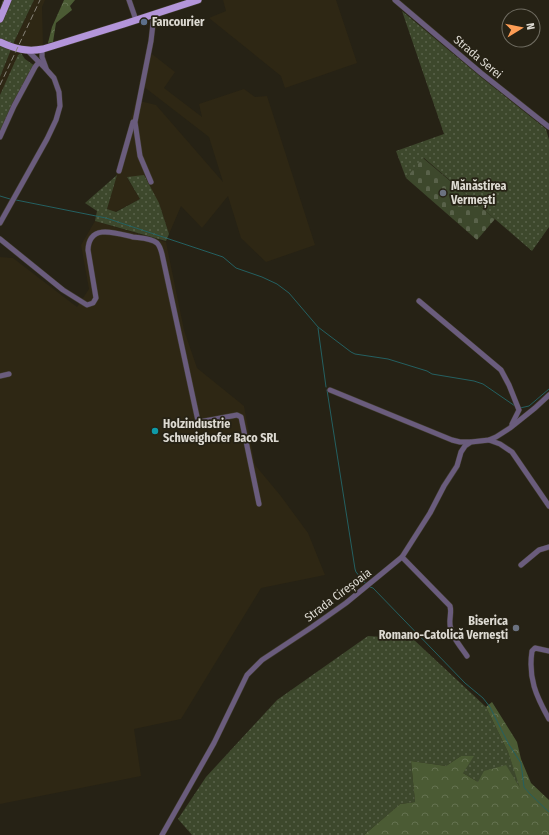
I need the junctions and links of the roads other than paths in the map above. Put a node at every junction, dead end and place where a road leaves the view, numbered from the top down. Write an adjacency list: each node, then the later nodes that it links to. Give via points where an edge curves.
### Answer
1 (7, 0): 5 (main road); 7 (main road)
2 (129, 0): 8 (street)
3 (198, 0): 6 (main road)
4 (395, 0): 16 (street, Strada Serei)
5 (0, 11)
6 (154, 15): 8 (main road); 15 (street)
7 (0, 19)
8 (136, 20): 11 (main road)
9 (0, 38): 10 (main road)
10 (2, 44): 12 (main road)
11 (42, 50): 12 (main road); 14 (street)
12 (28, 51): 13 (street)
13 (39, 62): 14 (street); 17 (street)
14 (47, 69): 20 (street, via 54,78 59,92 58,112 47,139)
15 (135, 116): 18 (street); 19 (street, via 138,148)
16 (549, 127)
17 (0, 137)
18 (119, 171)
19 (151, 182)
20 (0, 224)
21 (0, 239): 30 (street, via 63,290 87,305 93,303 96,298 88,250 92,236 100,232 109,232 151,240 158,245 198,421 206,422 240,415)
22 (419, 301): 27 (street, via 501,370 519,410)
23 (9, 374): 24 (street)
24 (0, 376)
25 (330, 390): 29 (street, via 452,440)
26 (549, 395): 27 (street)
27 (510, 428): 28 (street)
28 (489, 440): 29 (street); 31 (street, via 512,452)
29 (471, 442): 33 (street, Strada Cireșoaia, via 461,452 457,466)
30 (259, 504)
31 (549, 506)
32 (549, 547): 34 (street, via 539,550)
33 (402, 557): 36 (street, via 450,606 450,626); 38 (street, Strada Cireșoaia, via 346,603 262,660 246,675 214,743)
34 (522, 565)
35 (549, 650): 37 (street, via 535,648 531,661 535,693)
36 (467, 656)
37 (549, 719)
38 (162, 835)

